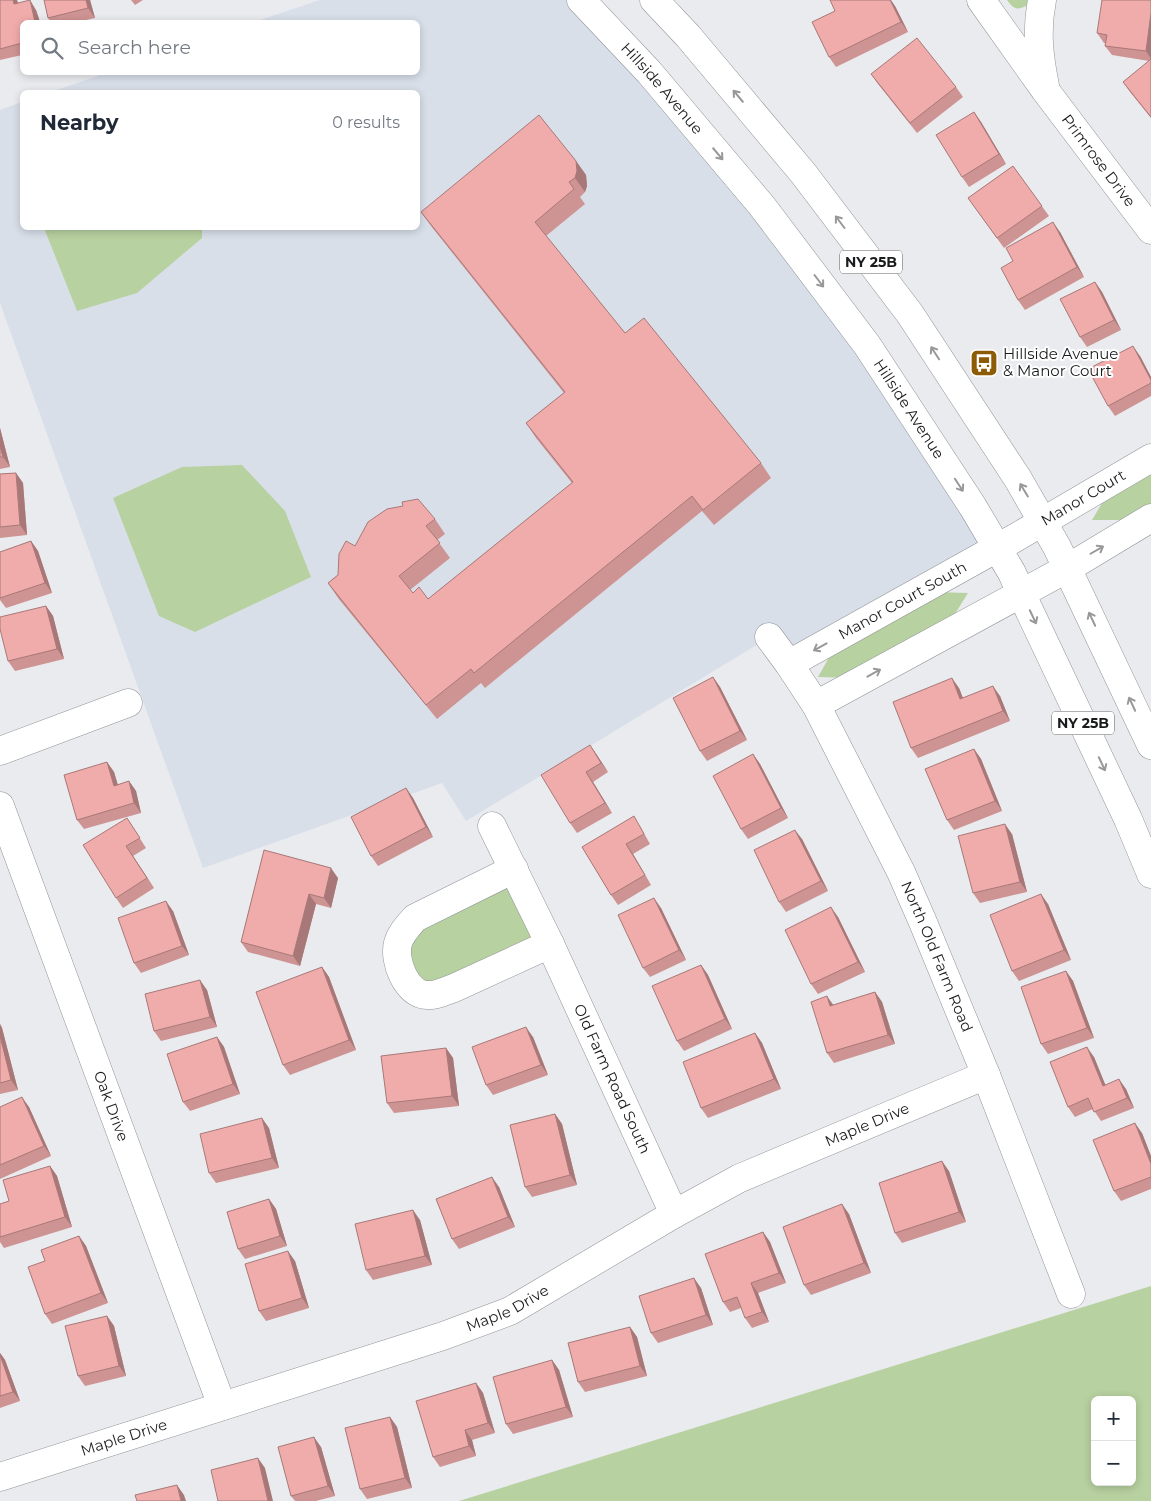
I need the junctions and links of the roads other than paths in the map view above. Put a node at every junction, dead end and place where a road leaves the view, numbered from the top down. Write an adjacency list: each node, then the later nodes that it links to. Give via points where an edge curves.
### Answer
1 (581, 0): 10 (street, Hillside Avenue / NY 25B, one-way to 10, via 649,72 768,214 867,345 973,507)
2 (654, 0): 9 (street, NY 25B, one-way to 2, via 1018,479 910,314 803,173)
3 (981, 0): 5 (street, Primrose Drive)
4 (1042, 0): 5 (street, Primrose Drive, via 1038,42)
5 (1045, 90): 6 (street, Primrose Drive)
6 (1151, 230)
7 (1151, 458): 9 (street, Manor Court)
8 (1151, 518): 11 (street, one-way to 8)
9 (1042, 522): 10 (street, Manor Court); 11 (street, NY 25B)
10 (1006, 543): 12 (street, Hillside Avenue / NY 25B); 14 (street, Manor Court South, one-way to 14)
11 (1068, 568): 12 (street); 17 (street, NY 25B, one-way to 11)
12 (1031, 588): 16 (street, one-way to 12); 22 (street, Hillside Avenue / NY 25B, one-way to 22)
13 (769, 637): 14 (street, North Old Farm Road)
14 (789, 664): 16 (street, North Old Farm Road)
15 (128, 703): 18 (street)
16 (816, 705): 24 (street, North Old Farm Road, via 900,872)
17 (1151, 745)
18 (0, 751)
19 (0, 806): 27 (street, Oak Drive)
20 (492, 826): 21 (street)
21 (514, 869): 23 (street, Old Farm Road South); 23 (street, via 415,918 397,945 399,968 411,988 427,995 439,994)
22 (1151, 874)
23 (550, 944): 25 (street, Old Farm Road South)
24 (986, 1075): 25 (street, Maple Drive, via 740,1178); 26 (street, North Old Farm Road)
25 (674, 1214): 27 (street, Maple Drive, via 510,1312)
26 (1072, 1294)
27 (222, 1406): 28 (street, Maple Drive)
28 (0, 1477)

